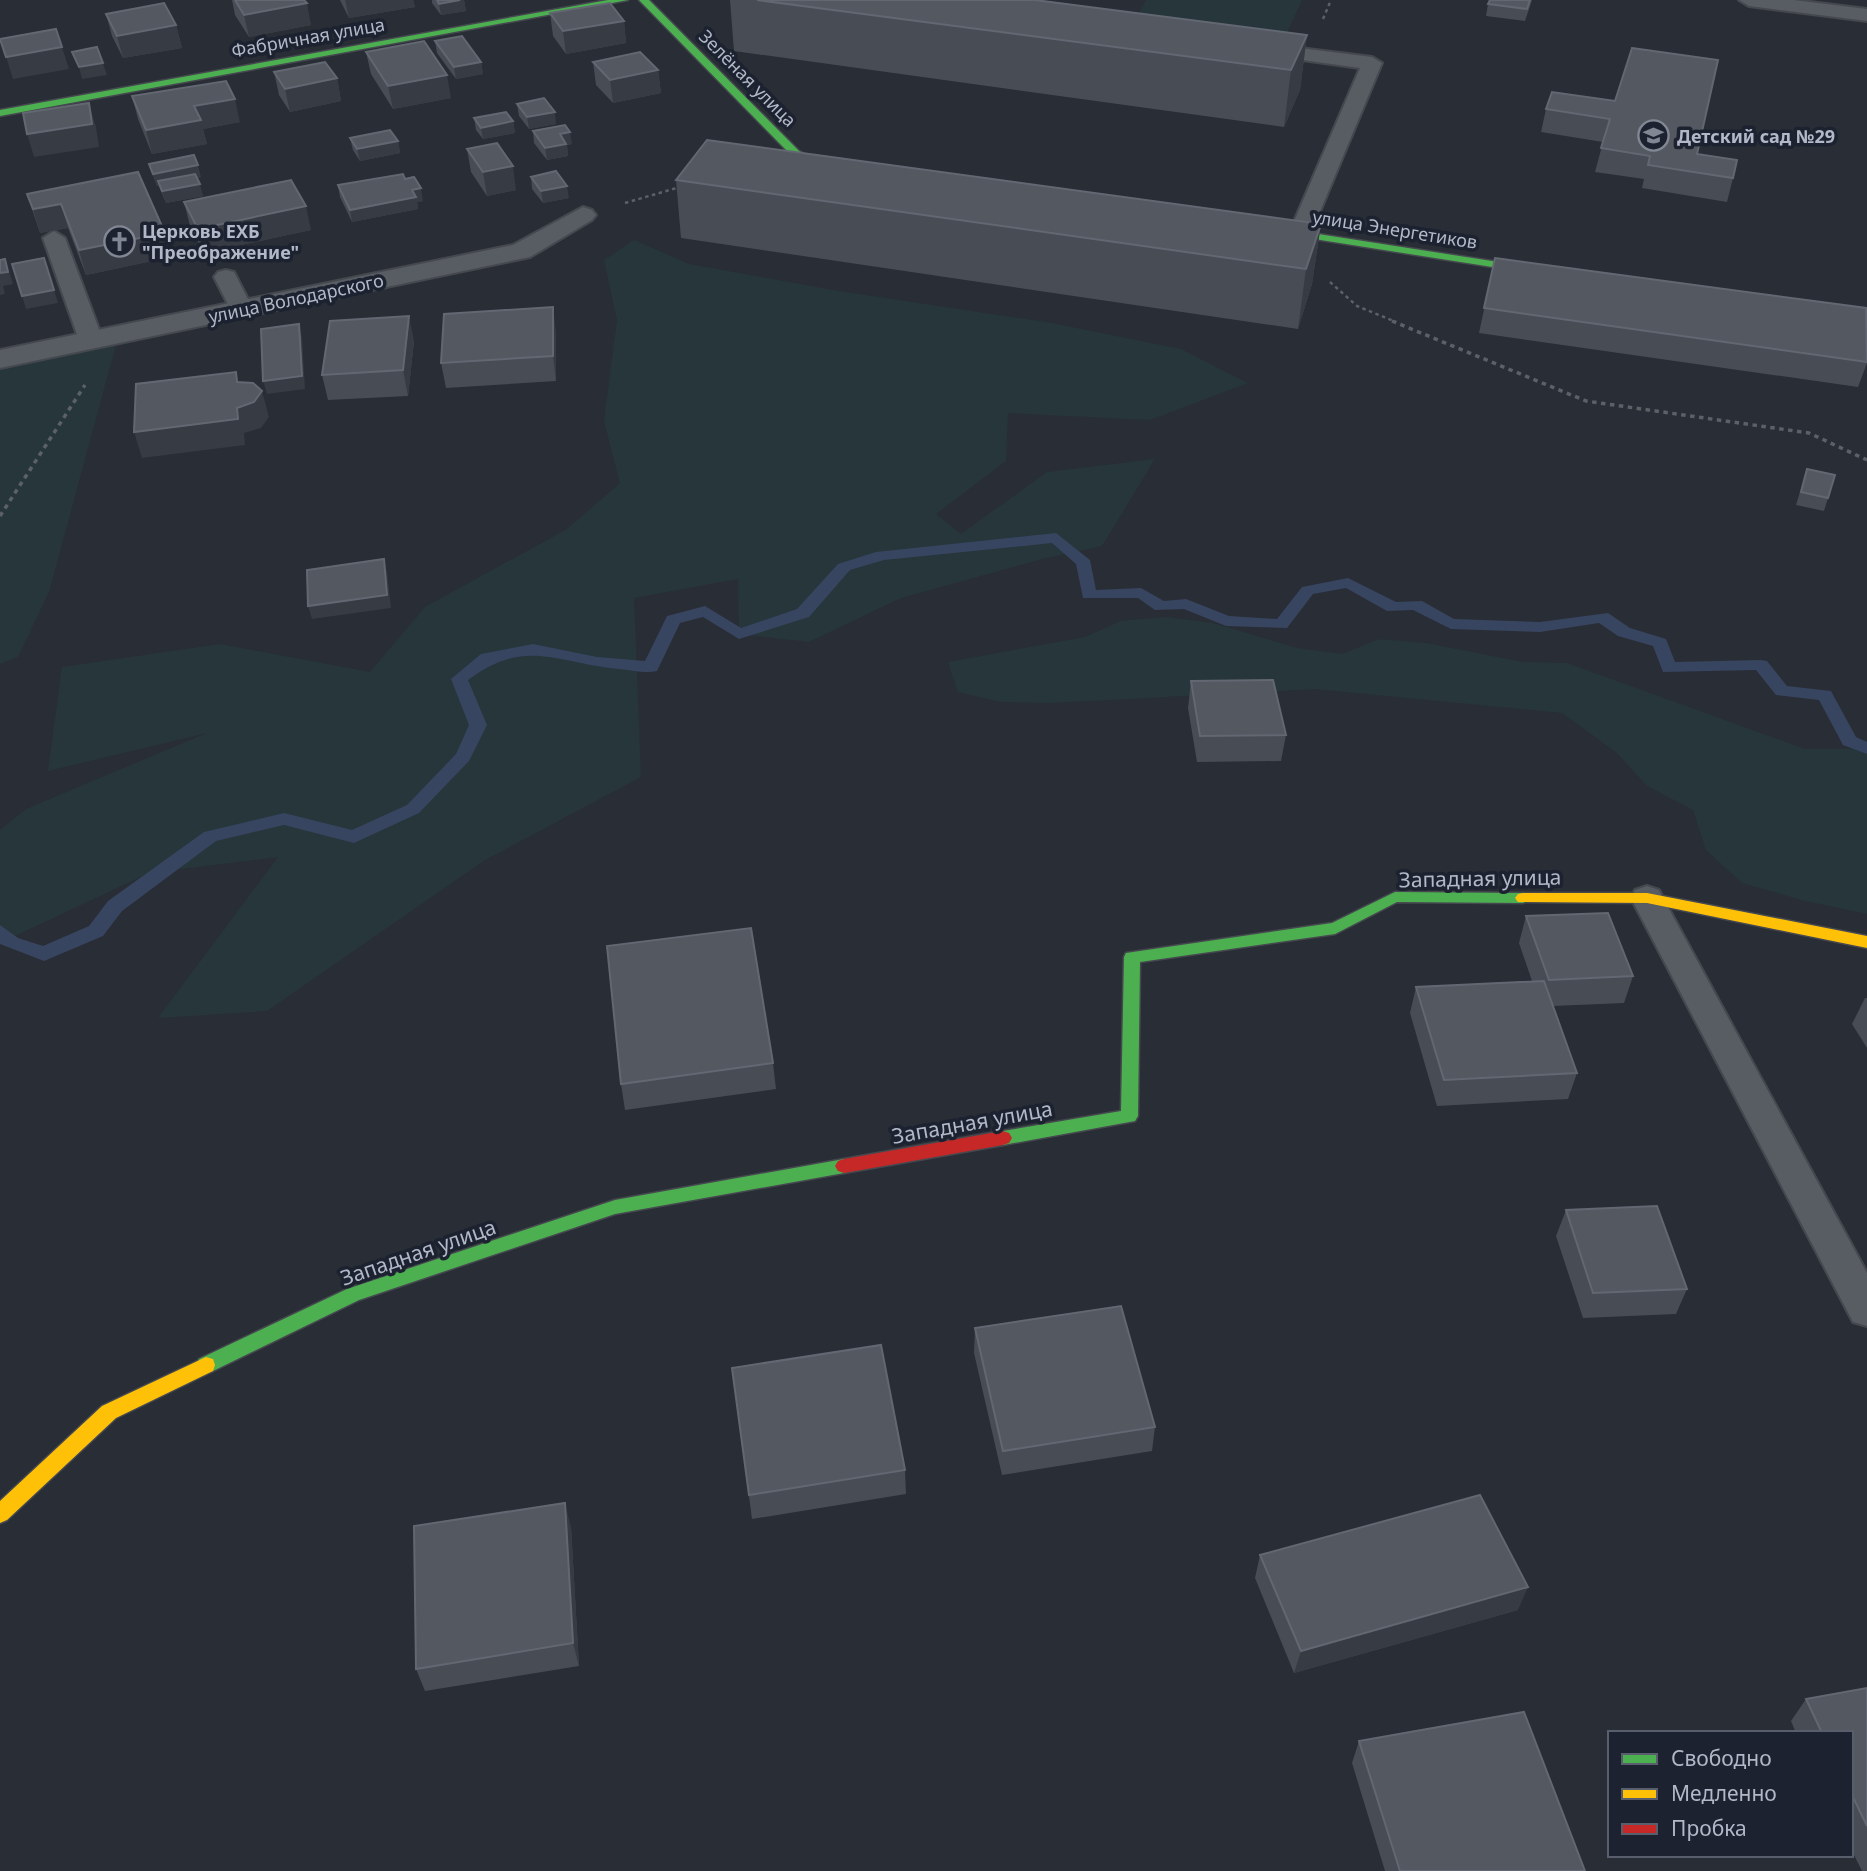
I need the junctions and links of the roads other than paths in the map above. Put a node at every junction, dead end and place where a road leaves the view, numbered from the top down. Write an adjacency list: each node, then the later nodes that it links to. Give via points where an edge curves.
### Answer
1 (623, 0): 6 (street, Фабричная улица)
2 (644, 0): 7 (street, Зелёная улица, via 795,153 822,168)
3 (1749, 0): 4 (lane)
4 (1867, 15)
5 (1241, 47): 10 (lane, via 1371,63)
6 (0, 113)
7 (863, 174)
8 (583, 215): 14 (street, улица Володарского, via 521,251)
9 (1246, 226): 10 (street, улица Энергетиков)
10 (1300, 233): 12 (street, улица Энергетиков)
11 (54, 238): 15 (lane)
12 (1563, 275)
13 (226, 277): 14 (lane)
14 (241, 309): 15 (street, улица Володарского)
15 (104, 337): 16 (street, улица Володарского)
16 (0, 359)
17 (1647, 898): 18 (street, Западная улица); 19 (lane); 20 (street, Западная улица, via 1395,897 1335,928 1132,957 1129,1116 615,1207 354,1294 108,1412)
18 (1867, 942)
19 (1867, 1310)
20 (0, 1514)

